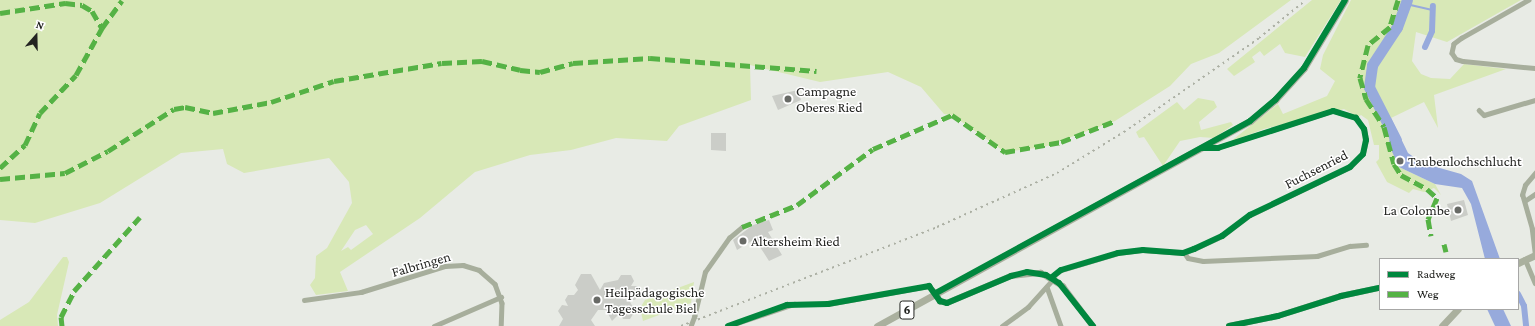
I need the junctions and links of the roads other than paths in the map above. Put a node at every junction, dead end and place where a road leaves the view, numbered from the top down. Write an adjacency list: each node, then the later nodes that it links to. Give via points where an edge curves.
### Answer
1 (1345, 0): 6 (main road, 6, via 1320,46 1284,92 1250,121)
2 (1529, 0): 3 (street, via 1462,38 1454,44 1452,53 1456,59 1463,61)
3 (1535, 68)
4 (1535, 100): 5 (street, via 1484,115)
5 (1479, 110)
6 (1202, 148): 12 (street, Fuchsenried, via 1218,148 1333,111 1356,118 1364,129 1366,140 1363,154 1350,167 1250,215 1222,236); 20 (main road, 6)
7 (1535, 173): 9 (street, via 1525,185 1522,196)
8 (1535, 194): 9 (street)
9 (1526, 200): 13 (street)
10 (742, 227): 26 (street, bridge, via 726,241 705,272)
11 (1366, 245): 12 (street, via 1350,246 1317,256 1204,260 1188,258)
12 (1184, 252): 16 (street, via 1132,251 1061,270)
13 (1535, 255): 14 (main road)
14 (1525, 259): 15 (main road); 17 (street)
15 (1519, 262)
16 (1053, 278): 18 (street); 20 (street, via 1034,272 1019,273 947,303 940,301); 31 (street, via 1066,290)
17 (1535, 283)
18 (1046, 287): 29 (street, via 1028,307); 30 (street)
19 (1379, 288): 32 (street, via 1341,296 1278,316)
20 (936, 293): 27 (street, via 929,286 828,304 794,304); 28 (main road, 6)
21 (501, 297): 22 (street, Falbringen, via 495,284 483,272 454,264 370,290); 24 (street); 25 (street)
22 (304, 300)
23 (1457, 310): 33 (main road)
24 (434, 326)
25 (501, 326)
26 (691, 326)
27 (728, 326)
28 (877, 326)
29 (1002, 326)
30 (1061, 326)
31 (1093, 326)
32 (1229, 326)
33 (1442, 326)

